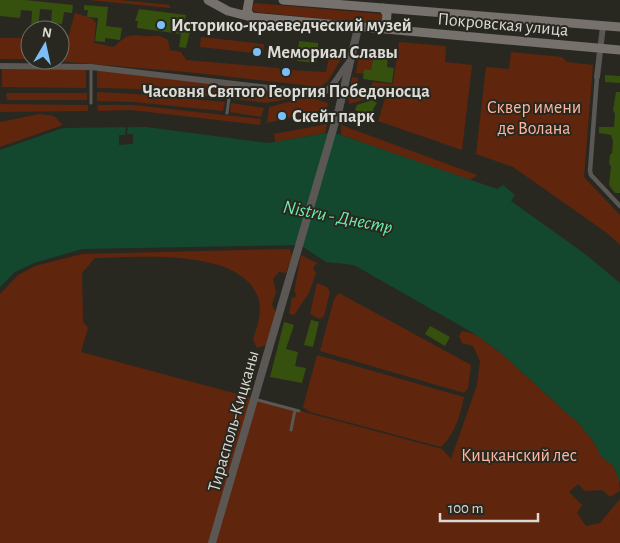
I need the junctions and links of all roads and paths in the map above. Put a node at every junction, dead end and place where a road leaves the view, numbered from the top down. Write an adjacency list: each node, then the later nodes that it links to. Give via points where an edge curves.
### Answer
1 (208, 0): 5 (main road, Покровская улица, via 228,11)
2 (249, 0): 5 (main road, via 247,12)
3 (284, 0): 4 (main road, Покровская улица)
4 (383, 8): 6 (main road, Покровская улица); 9 (main road, via 387,20)
5 (251, 17): 8 (main road, Покровская улица)
6 (602, 26): 7 (main road, Покровская улица); 10 (street)
7 (620, 27)
8 (358, 28): 9 (main road, Покровская улица); 12 (street, Тирасполь-Кицканы)
9 (381, 30): 10 (main road, Покровская улица)
10 (599, 48): 11 (main road, Покровская улица); 15 (street)
11 (620, 50)
12 (351, 60): 16 (street, via 327,91 320,94); 20 (street, Тирасполь-Кицканы, via 340,109)
13 (0, 66): 14 (street)
14 (91, 67): 16 (street); 17 (lane)
15 (597, 77): 19 (street, via 591,175)
16 (231, 82): 18 (lane)
17 (91, 103)
18 (227, 113)
19 (620, 206)
20 (254, 399): 21 (lane, via 297,411); 22 (street, Тирасполь-Кицканы)
21 (291, 430)
22 (212, 543)

